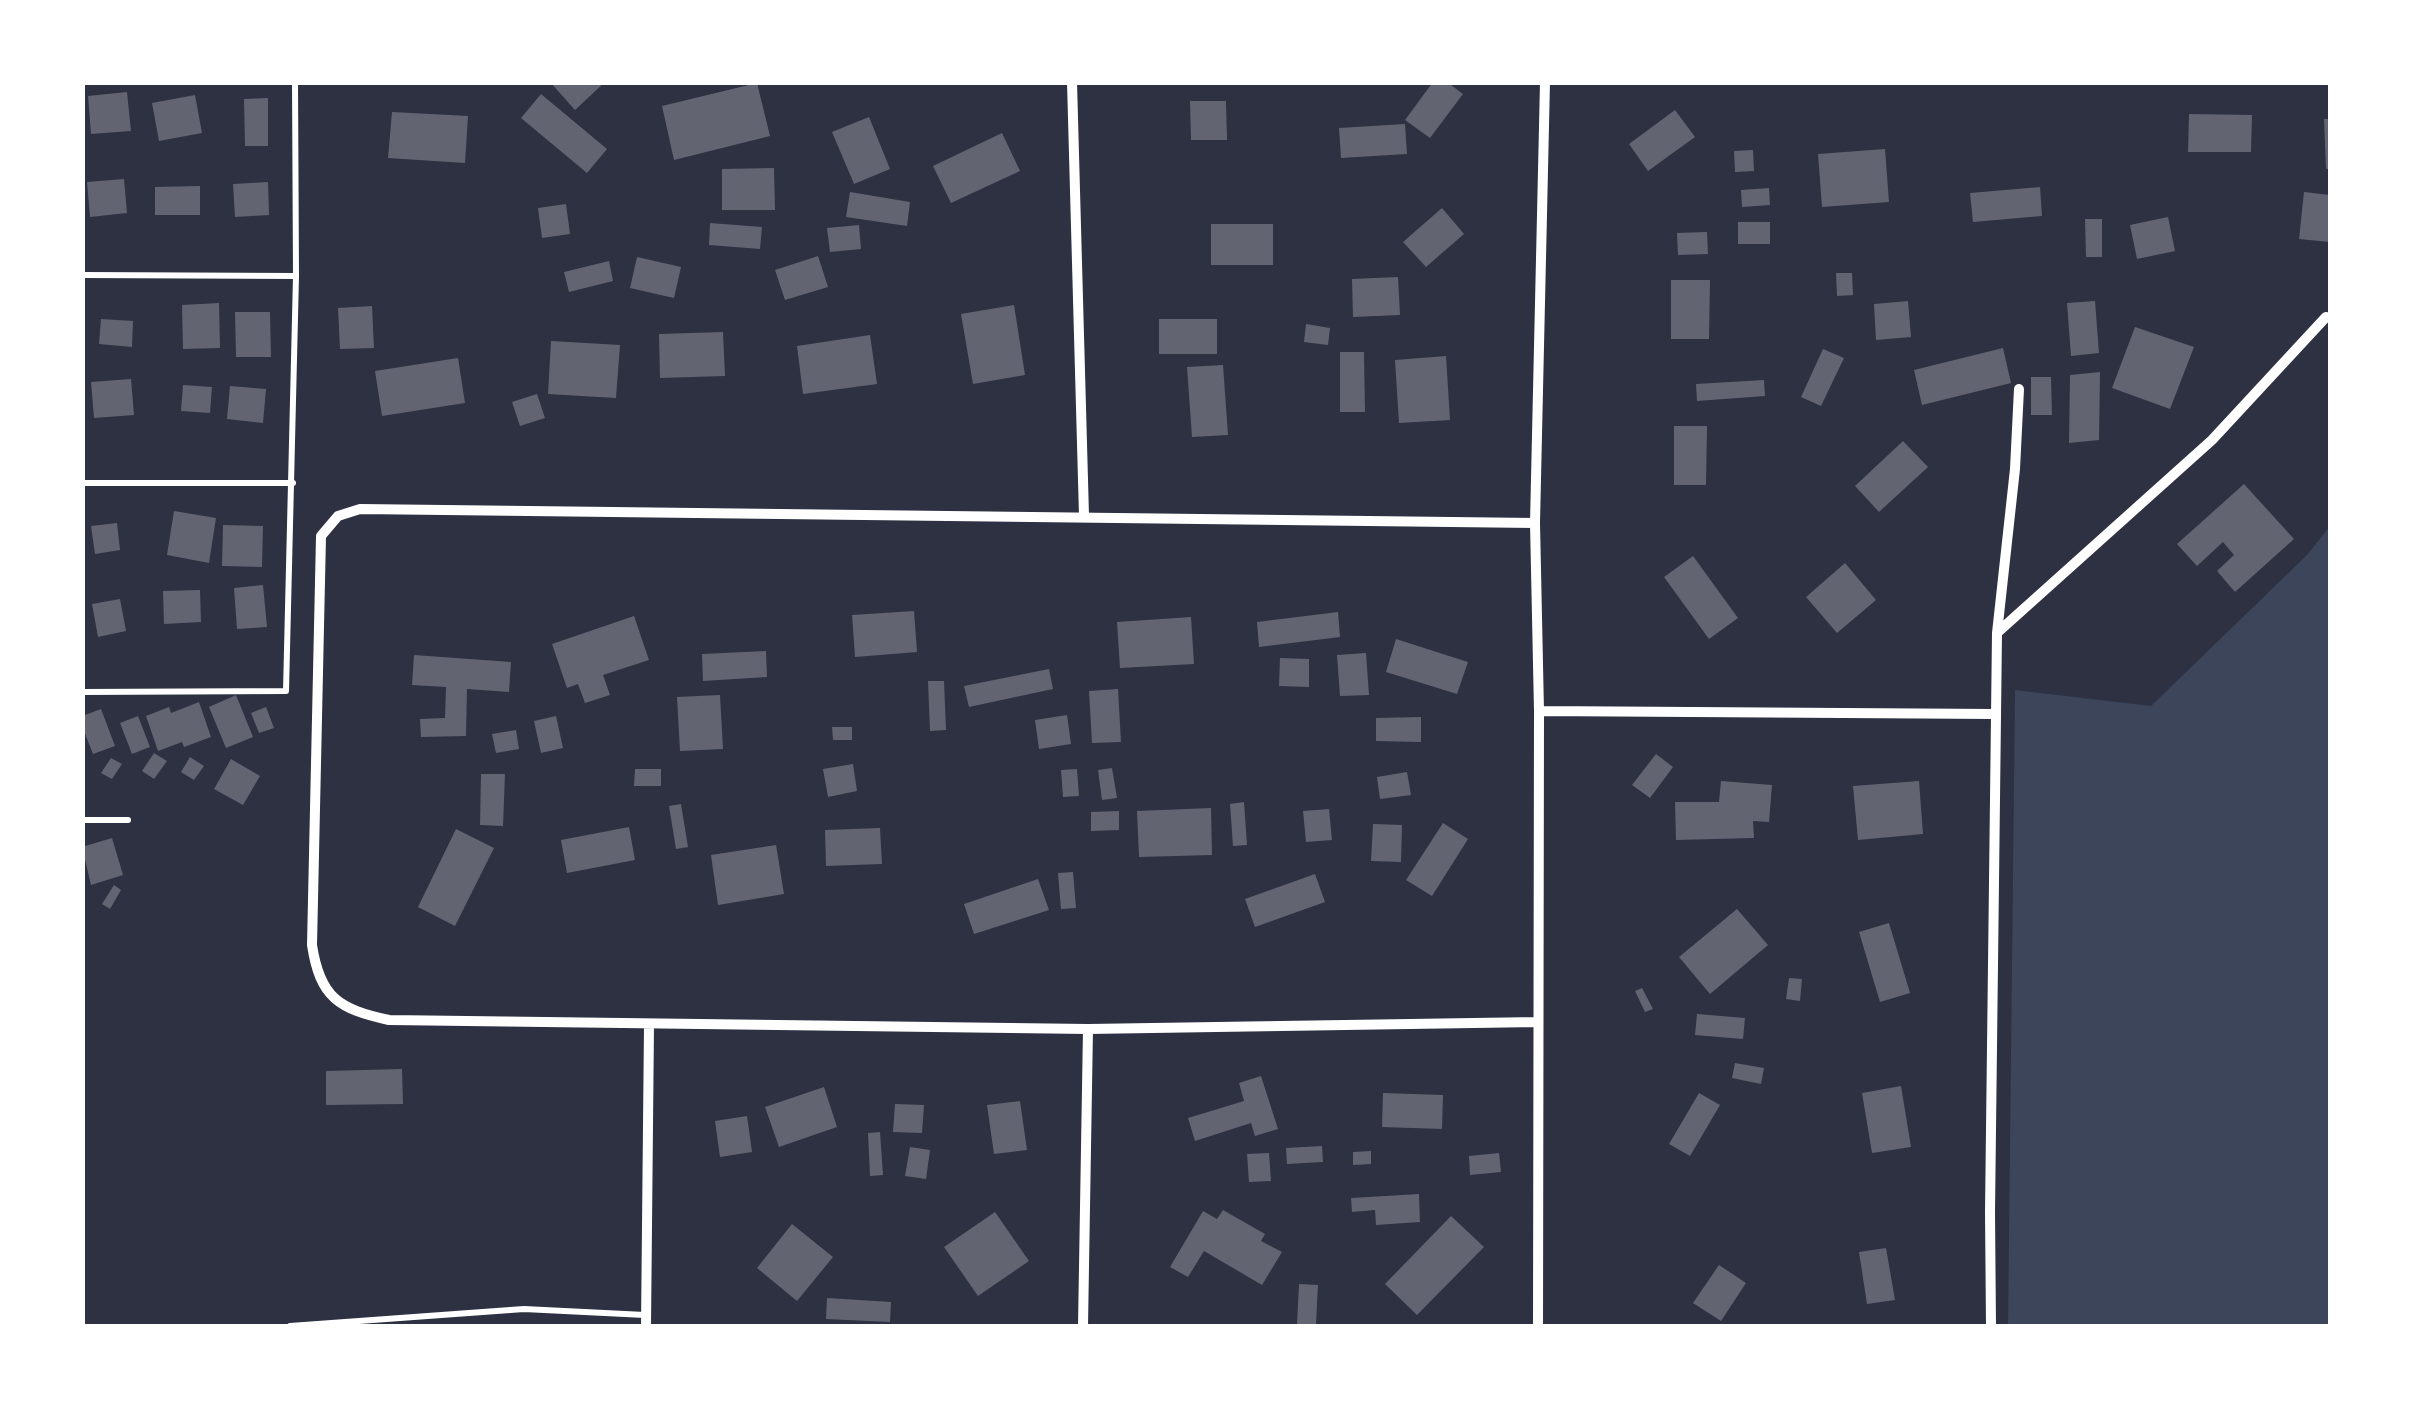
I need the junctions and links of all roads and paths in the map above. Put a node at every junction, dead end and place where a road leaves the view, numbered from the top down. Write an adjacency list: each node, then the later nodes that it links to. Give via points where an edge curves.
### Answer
1 (295, 82): 5 (lane)
2 (1072, 82): 10 (street)
3 (1545, 82): 11 (street)
4 (82, 275): 5 (lane)
5 (296, 276): 9 (lane)
6 (2326, 317): 12 (street, via 2212,440)
7 (2020, 390): 12 (street)
8 (82, 483): 9 (lane)
9 (292, 484): 13 (lane, via 286,691)
10 (1084, 516): 11 (street); 19 (street, via 380,509 338,516 321,536 312,944 322,985 354,1012 389,1020)
11 (1536, 522): 14 (street)
12 (1997, 632): 15 (street)
13 (82, 692)
14 (1539, 711): 15 (street); 18 (street)
15 (1996, 714): 25 (street)
16 (82, 820): 17 (lane)
17 (128, 820)
18 (1538, 1022): 20 (street); 24 (street)
19 (649, 1025): 20 (street); 21 (street)
20 (1088, 1029): 23 (street)
21 (646, 1321): 22 (lane, via 524,1309)
22 (290, 1326)
23 (1083, 1326)
24 (1538, 1326)
25 (1991, 1326)

